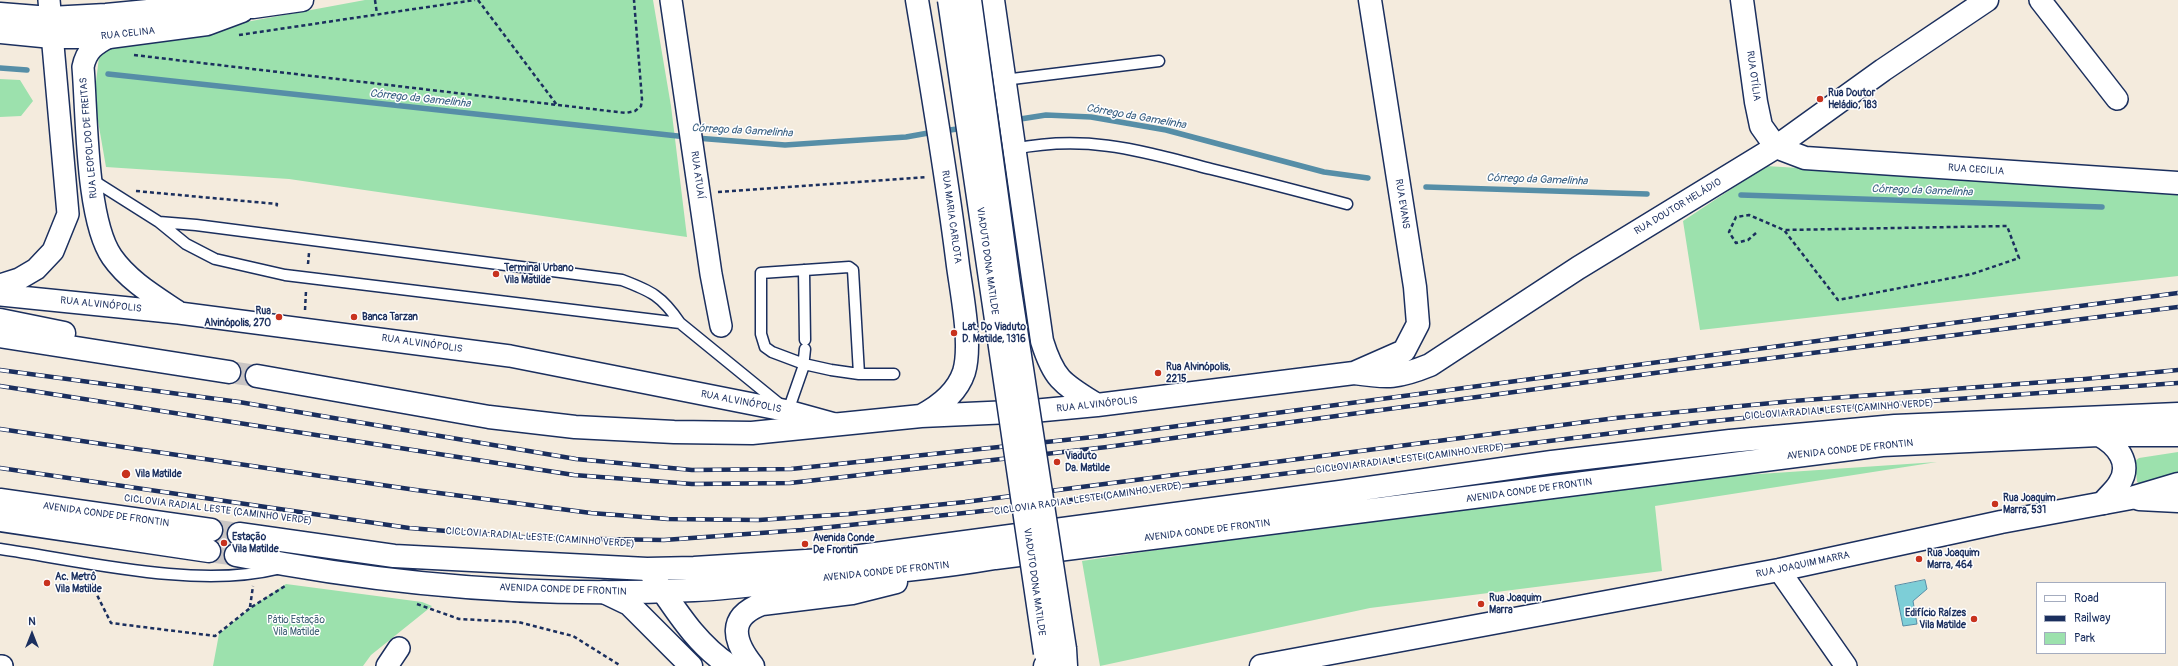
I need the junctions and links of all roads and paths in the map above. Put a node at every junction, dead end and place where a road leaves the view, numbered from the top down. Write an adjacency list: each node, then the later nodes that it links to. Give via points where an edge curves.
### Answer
1 (302, 0): 14 (main road, RUA CELINA)
2 (374, 0): 16 (path)
3 (476, 0): 16 (path); 25 (path)
4 (634, 0): 25 (path, via 641,106 626,113)
5 (671, 0): 31 (street, RUA ATUAÍ)
6 (917, 0): 28 (main road, RUA MARIA CARLOTA)
7 (949, 0): 80 (main road, VIADUTO DONA MATILDE, bridge)
8 (970, 0): 80 (main road, VIADUTO DONA MATILDE, bridge, via 1009,284)
9 (993, 0): 23 (main road)
10 (1370, 0): 51 (main road, RUA EVANS, via 1418,324 1404,351)
11 (1742, 0): 27 (main road, RUA OTÍLIA, via 1756,102 1762,126)
12 (1987, 0): 27 (main road, RUA DOUTOR HELÁDIO)
13 (2040, 0): 24 (street)
14 (253, 7): 17 (main road, RUA CELINA, via 199,6); 19 (main road, RUA CELINA, via 207,24)
15 (0, 14): 17 (main road, RUA CELINA)
16 (377, 14): 20 (path)
17 (50, 18): 18 (main road, RUA CELINA); 19 (main road, RUA CELINA); 41 (street, via 68,214 54,251 36,269 19,279)
18 (0, 32)
19 (109, 36): 29 (street, RUA LEOPOLDO DE FREITAS, via 90,50 83,67)
20 (231, 36)
21 (131, 54): 25 (path)
22 (1159, 61): 23 (lane)
23 (1004, 80): 26 (main road)
24 (2117, 99)
25 (557, 105)
26 (1013, 143): 33 (lane, via 1098,143 1138,150); 38 (main road)
27 (1776, 146): 30 (main road, RUA CECILIA, via 1805,158); 51 (main road, RUA DOUTOR HELÁDIO, via 1578,268 1430,365 1408,374 1383,378)
28 (944, 169): 31 (path, via 842,185); 40 (main road, RUA MARIA CARLOTA)
29 (91, 179): 35 (lane); 43 (street, RUA LEOPOLDO DE FREITAS, via 102,233 111,256 135,282)
30 (2178, 184)
31 (700, 193): 46 (street, RUA ATUAÍ)
32 (190, 194): 34 (path, via 277,204)
33 (1347, 204)
34 (276, 208)
35 (159, 222): 45 (lane, via 186,244 215,259 285,275); 45 (lane, via 622,280 659,297 670,307)
36 (1784, 230): 36 (path, via 2007,226 2019,258 1972,274 1838,300); 37 (path, via 1749,215 1736,217 1729,232 1736,243 1748,240)
37 (1756, 233)
38 (1031, 268): 40 (main road, via 1016,281 998,287 978,286); 55 (main road, via 1042,341 1050,364 1058,377 1071,389)
39 (804, 270): 49 (lane); 49 (lane, via 761,273 760,276 761,334 765,347); 52 (lane, via 848,267 853,270)
40 (960, 278): 58 (main road, RUA MARIA CARLOTA, via 965,320 964,372 952,394)
41 (0, 285)
42 (0, 295): 43 (street, RUA ALVINÓPOLIS)
43 (179, 313): 56 (street, RUA ALVINÓPOLIS, via 510,356)
44 (0, 320): 48 (main road, via 81,337)
45 (680, 323): 56 (lane)
46 (721, 326)
47 (0, 336): 48 (main road)
48 (137, 357): 50 (main road)
49 (804, 364): 52 (lane); 56 (lane)
50 (229, 372)
51 (1354, 373): 55 (main road, RUA ALVINÓPOLIS)
52 (859, 374): 53 (lane)
53 (894, 374)
54 (257, 376): 59 (main road, RUA ALVINÓPOLIS, via 489,417 575,427 752,433)
55 (1097, 406): 58 (main road, RUA ALVINÓPOLIS)
56 (788, 411): 59 (street, RUA ALVINÓPOLIS)
57 (2178, 414): 71 (main road, AVENIDA CONDE DE FRONTIN, via 1895,426 1730,441 1552,462 838,558)
58 (921, 416): 59 (main road, RUA ALVINÓPOLIS)
59 (839, 425)
60 (2099, 435): 61 (main road, AVENIDA CONDE DE FRONTIN); 66 (main road, via 2112,442 2121,454 2124,469 2120,483); 70 (main road, AVENIDA CONDE DE FRONTIN, via 1882,445 995,558)
61 (2178, 436)
62 (2178, 484): 63 (main road, RUA JOAQUIM MARRA)
63 (2131, 498): 65 (main road, RUA JOAQUIM MARRA); 66 (main road, RUA JOAQUIM MARRA)
64 (0, 500): 67 (main road, AVENIDA CONDE DE FRONTIN, via 210,540)
65 (2178, 501)
66 (2103, 503): 72 (main road, RUA JOAQUIM MARRA, via 2001,522)
67 (0, 520)
68 (0, 548): 69 (lane, via 185,575 254,574)
69 (293, 565): 71 (main road, AVENIDA CONDE DE FRONTIN, via 238,545); 75 (main road, AVENIDA CONDE DE FRONTIN, via 407,581 526,590)
70 (934, 568): 74 (main road, AVENIDA CONDE DE FRONTIN); 86 (main road, via 859,592 762,604 749,609 739,619 736,632 739,646)
71 (647, 569): 74 (main road)
72 (1779, 570): 79 (main road, RUA JOAQUIM MARRA); 87 (street)
73 (290, 586): 77 (path, via 283,585 215,636)
74 (663, 591): 75 (main road, AVENIDA CONDE DE FRONTIN); 85 (main road, via 683,622 701,643)
75 (604, 592): 84 (main road, via 629,604)
76 (411, 603): 83 (path, via 459,619 518,622 573,636)
77 (111, 623)
78 (399, 648): 82 (street)
79 (1352, 658): 81 (main road, RUA JOAQUIM MARRA)
80 (1056, 661)
81 (1274, 664)
82 (387, 666)
83 (621, 666)
84 (691, 666)
85 (730, 666)
86 (753, 666)
87 (1846, 666)

